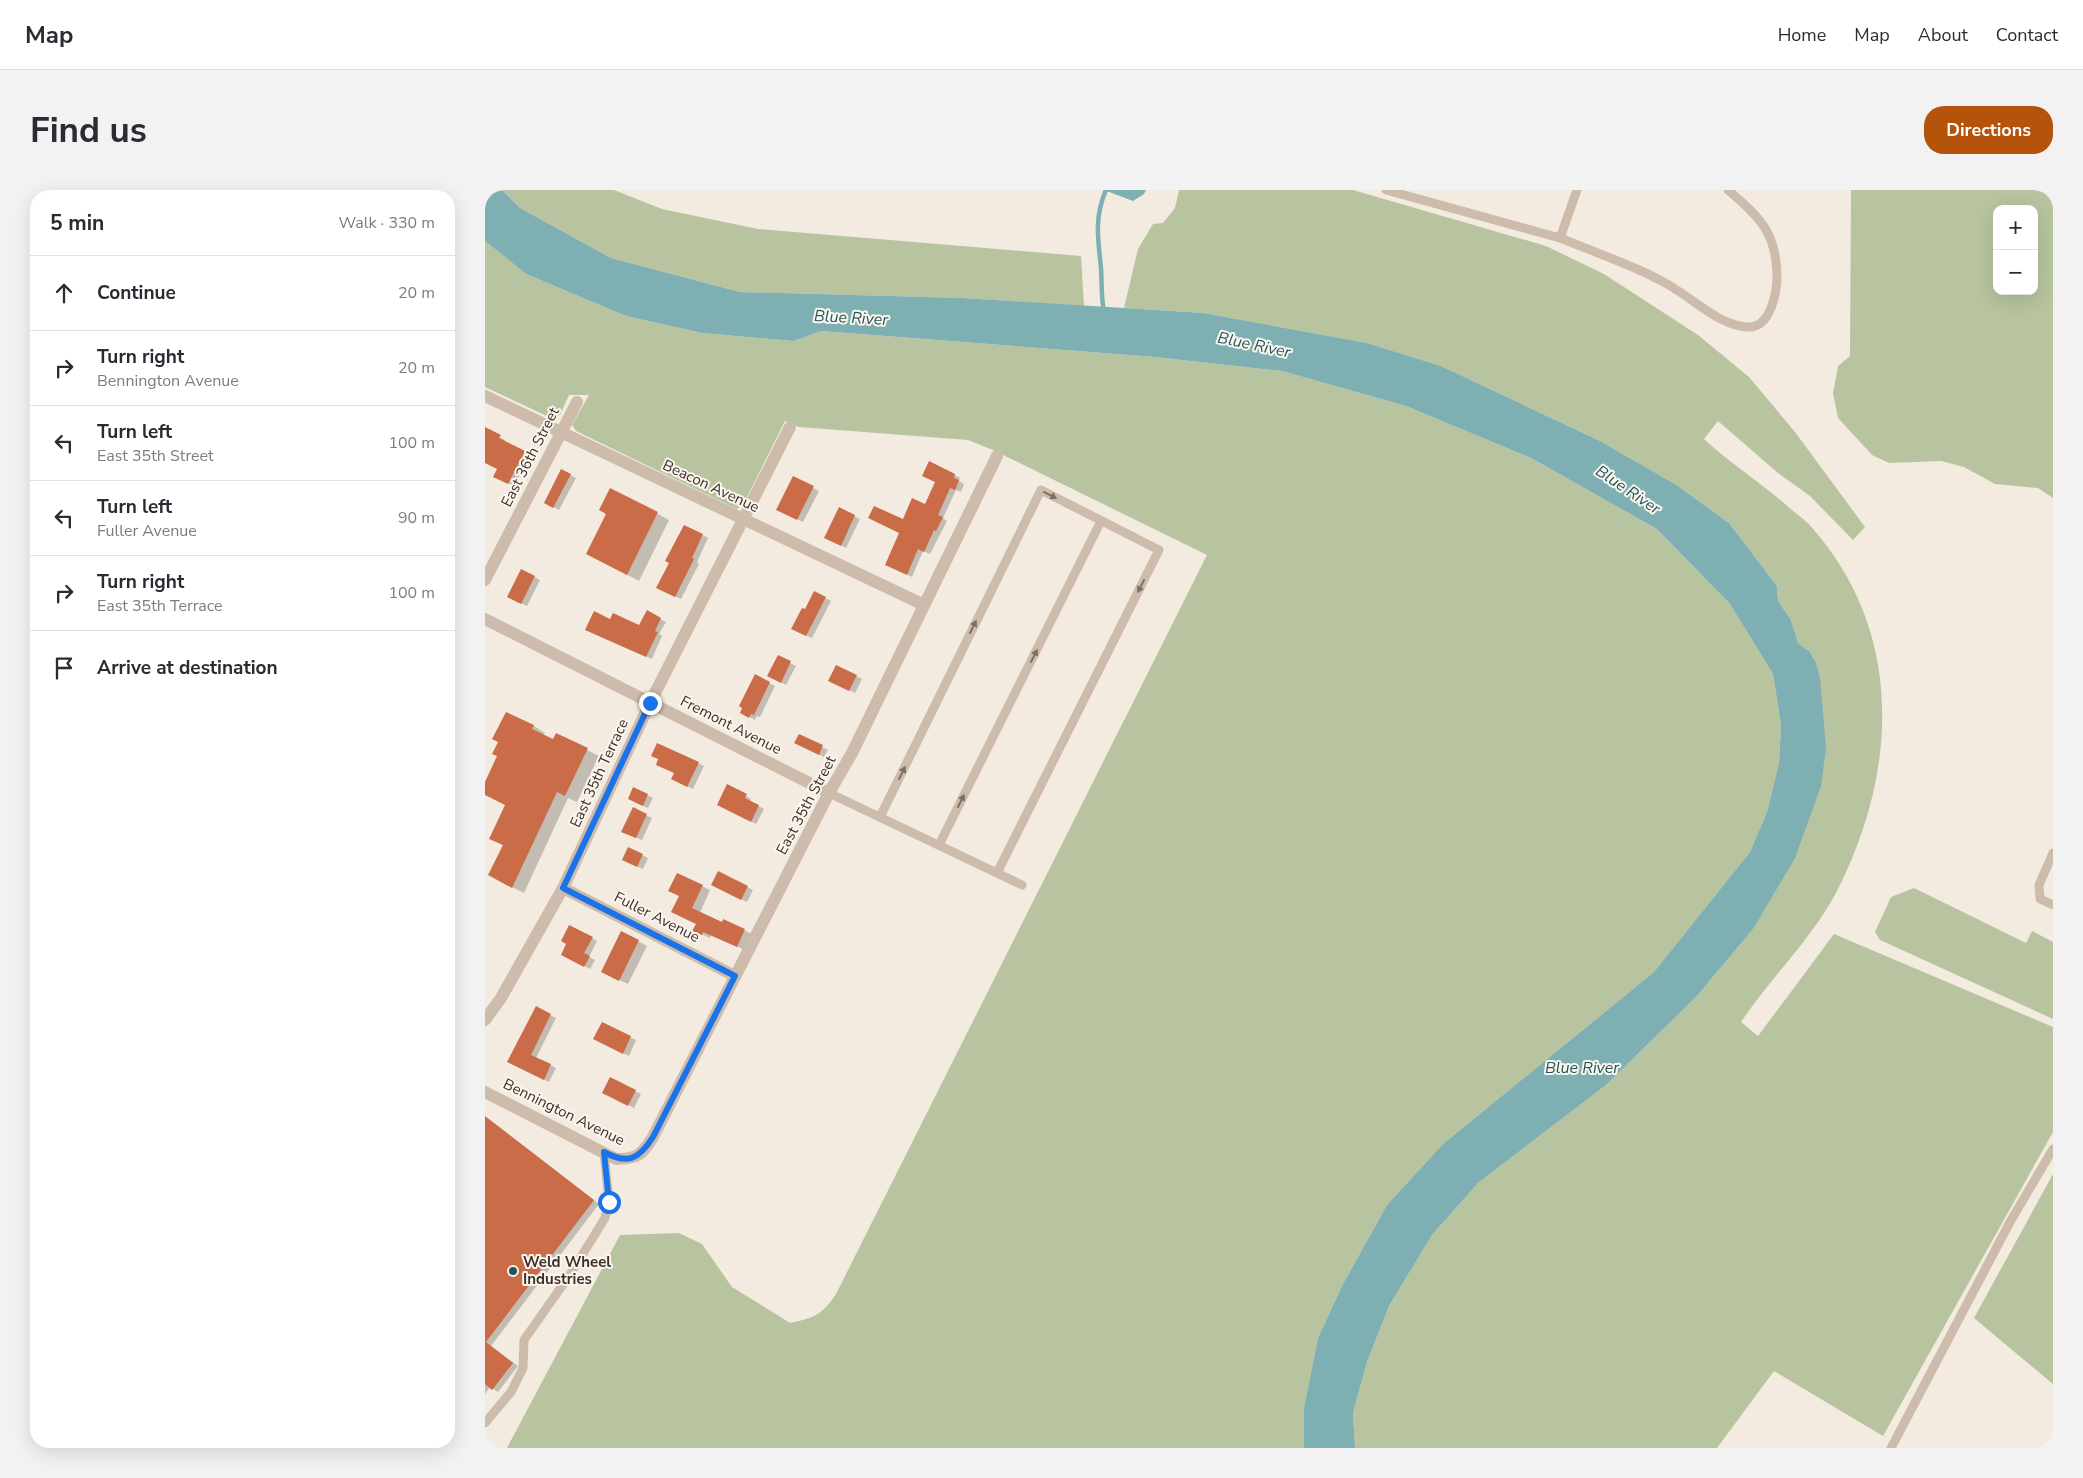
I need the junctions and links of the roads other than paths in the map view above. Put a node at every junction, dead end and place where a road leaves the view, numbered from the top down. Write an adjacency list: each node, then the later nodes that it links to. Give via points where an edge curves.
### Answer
1 (1386, 190): 4 (lane)
2 (1577, 190): 4 (lane)
3 (1728, 190): 4 (lane, via 1768,230 1776,256 1777,288 1772,306 1764,320 1750,327 1729,323 1647,274)
4 (1560, 238)
5 (485, 396): 8 (street, Beacon Avenue)
6 (577, 402): 8 (street, East 36th Street)
7 (790, 427): 10 (street, East 35th Terrace)
8 (559, 433): 10 (street, Beacon Avenue); 12 (street, East 36th Street)
9 (997, 456): 13 (street, East 35th Street)
10 (744, 519): 13 (street, Beacon Avenue); 15 (street, East 35th Terrace)
11 (1101, 521): 17 (lane, one-way to 11, via 1041,490); 18 (lane, one-way to 11); 20 (lane, one-way to 20, via 1159,550)
12 (485, 580)
13 (924, 605): 16 (street, East 35th Street)
14 (485, 619): 15 (street, Fremont Avenue)
15 (650, 703): 16 (street, Fremont Avenue); 22 (street, East 35th Terrace)
16 (829, 793): 17 (lane); 24 (street, East 35th Street)
17 (880, 817): 18 (lane)
18 (939, 845): 20 (lane)
19 (2053, 853): 23 (lane, via 2039,885 2040,899)
20 (997, 873): 21 (lane)
21 (1022, 885)
22 (563, 888): 24 (street, Fuller Avenue); 25 (street, East 35th Terrace, via 501,998)
23 (2053, 905)
24 (735, 976): 29 (street, East 35th Street, via 653,1137 644,1152)
25 (485, 1020)
26 (485, 1092): 28 (street, Bennington Avenue)
27 (2053, 1149): 31 (lane, via 2010,1222)
28 (604, 1152): 29 (street, Bennington Avenue, via 616,1159); 30 (lane, via 609,1202 605,1218 524,1340 523,1368 511,1392)
29 (629, 1159)
30 (485, 1423)
31 (1891, 1448)

